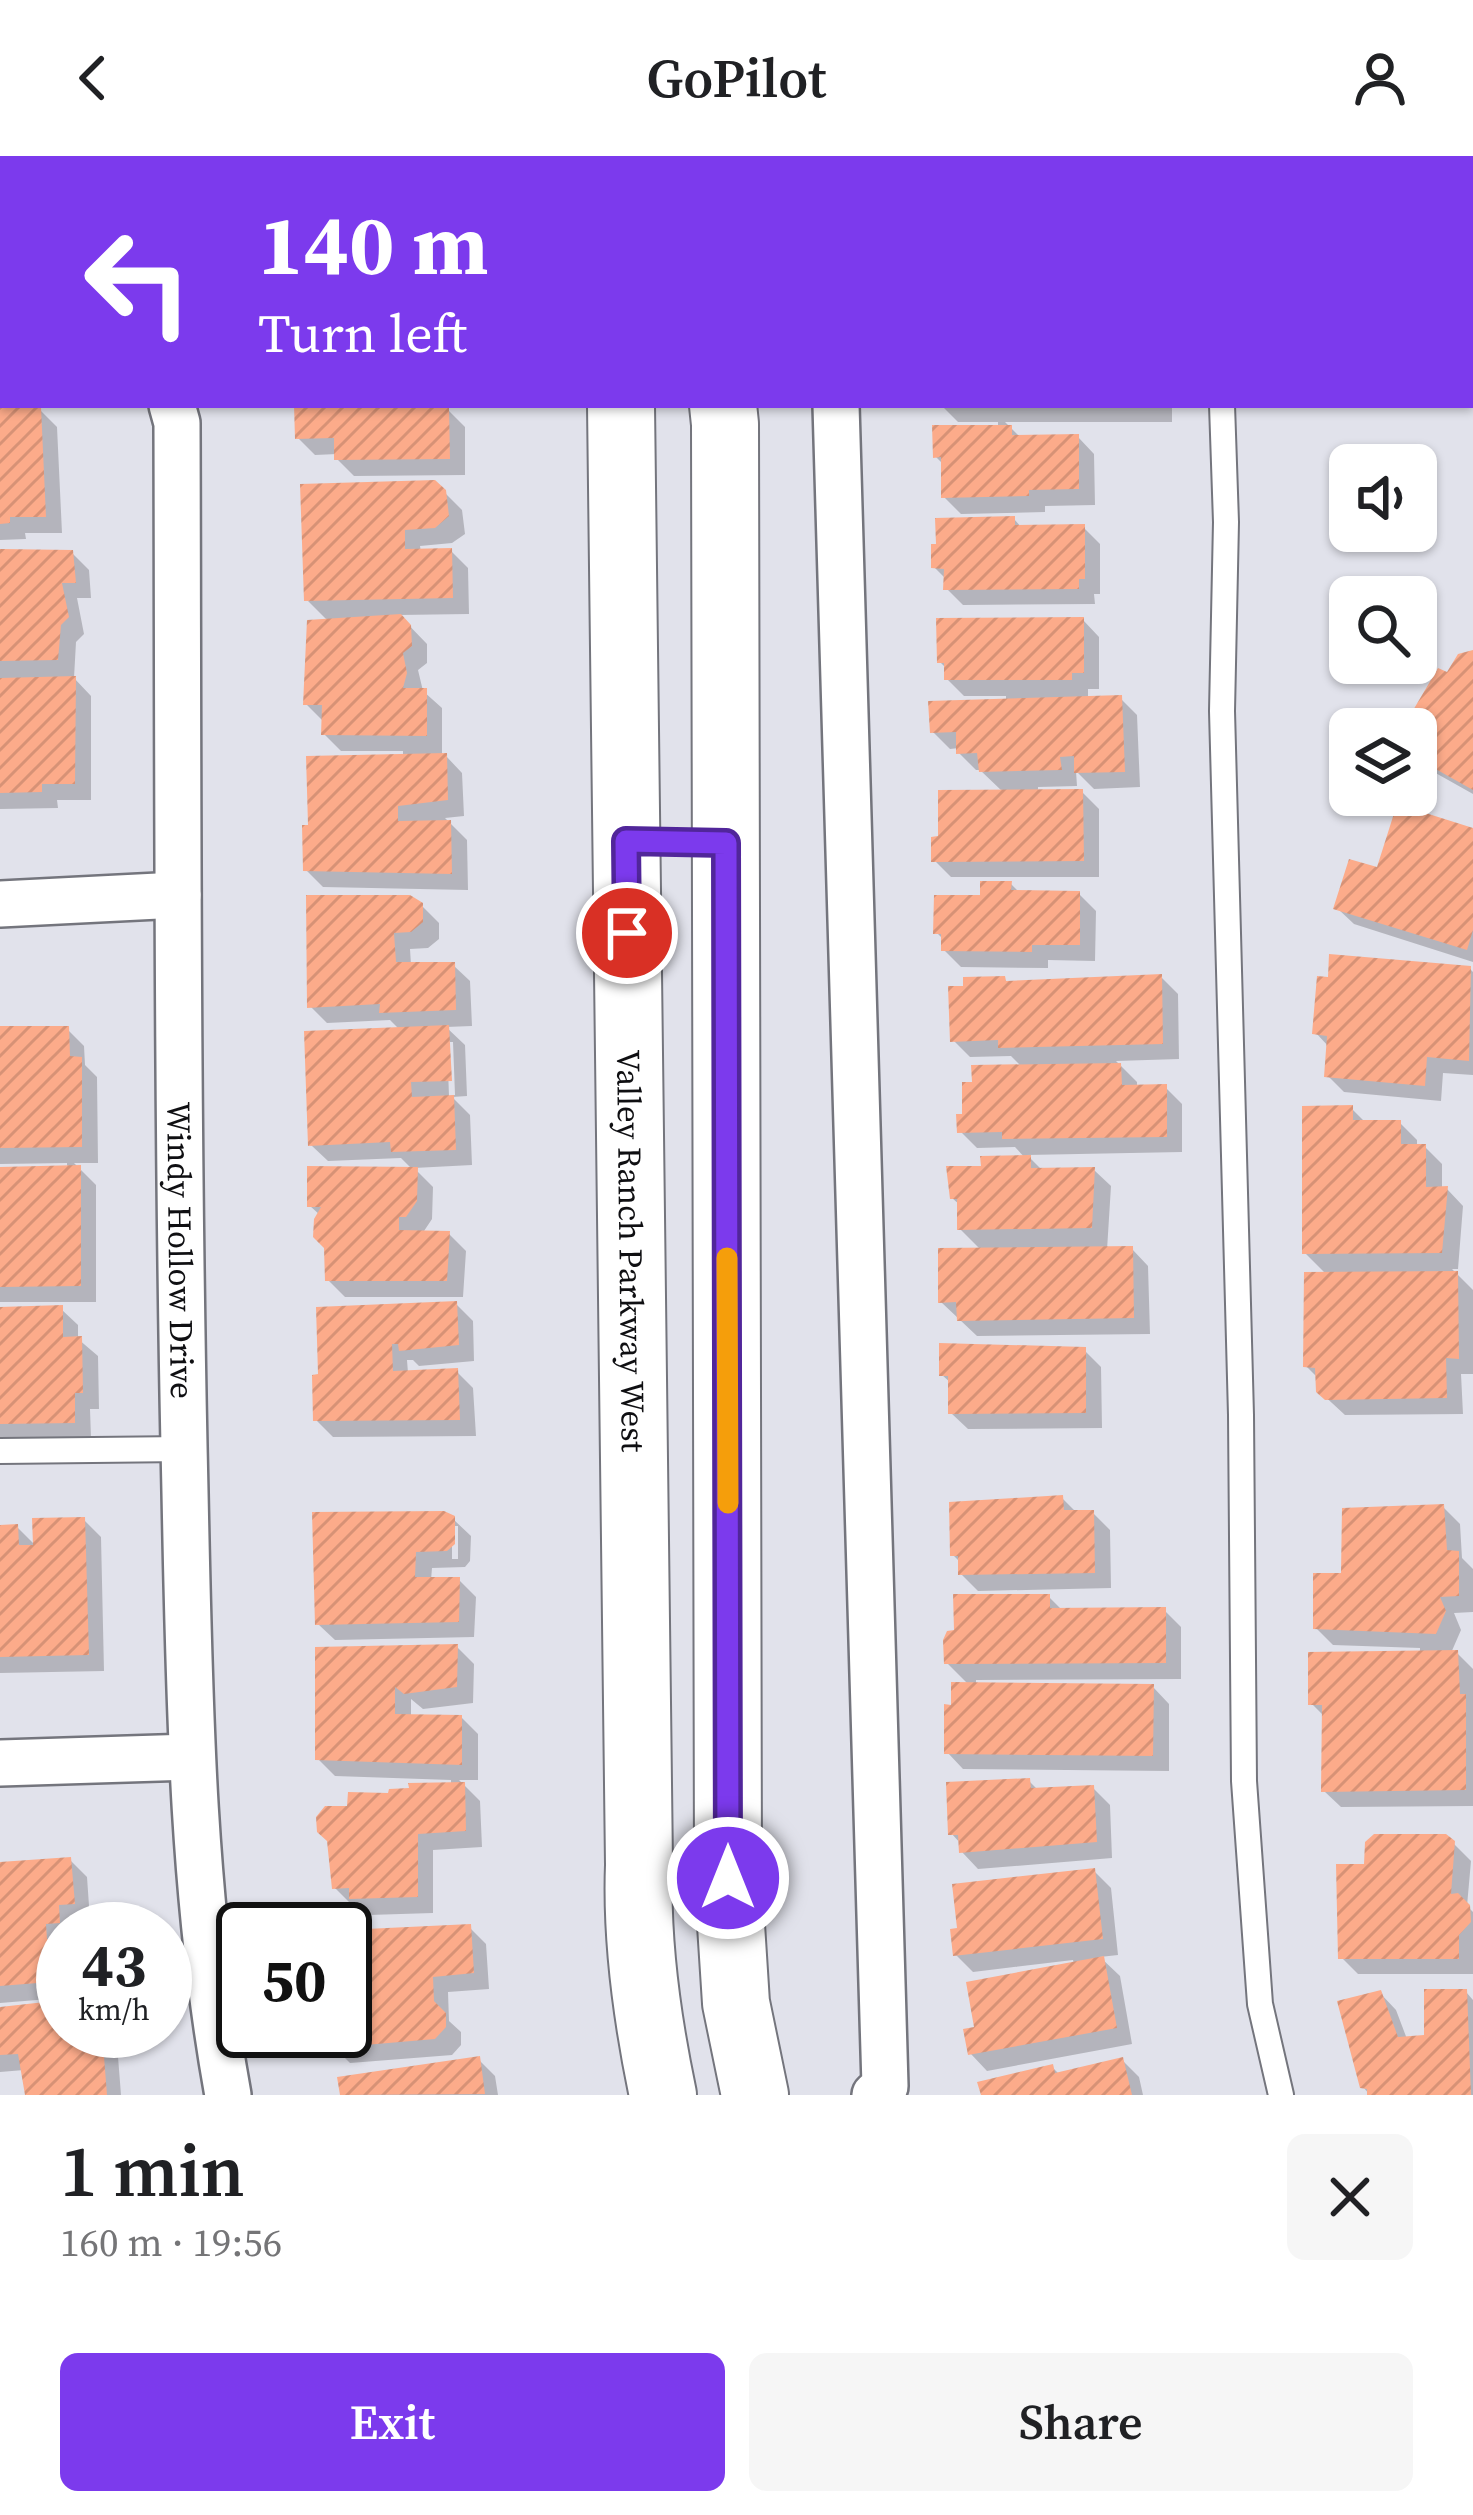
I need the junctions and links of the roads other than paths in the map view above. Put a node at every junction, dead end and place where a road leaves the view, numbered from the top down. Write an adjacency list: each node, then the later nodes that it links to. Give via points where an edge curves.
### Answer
1 (173, 408): 8 (street, Windy Hollow Drive)
2 (621, 408): 6 (main road, Valley Ranch Parkway West)
3 (723, 408): 7 (main road)
4 (836, 408): 19 (street, via 885,2086)
5 (1222, 408): 20 (lane, via 1244,1780 1260,2004)
6 (626, 841): 7 (main road); 14 (main road, Valley Ranch Parkway West)
7 (726, 843): 15 (main road)
8 (178, 895): 9 (street); 10 (street, Windy Hollow Drive)
9 (0, 904)
10 (184, 1450): 11 (lane); 12 (street, Windy Hollow Drive)
11 (0, 1451)
12 (191, 1757): 13 (street); 16 (street, Windy Hollow Drive)
13 (0, 1762)
14 (638, 1811): 15 (main road); 17 (main road, Valley Ranch Parkway West, via 637,1913)
15 (728, 1815): 18 (main road, via 736,2003)
16 (228, 2095)
17 (663, 2095)
18 (755, 2095)
19 (874, 2095)
20 (1281, 2095)

